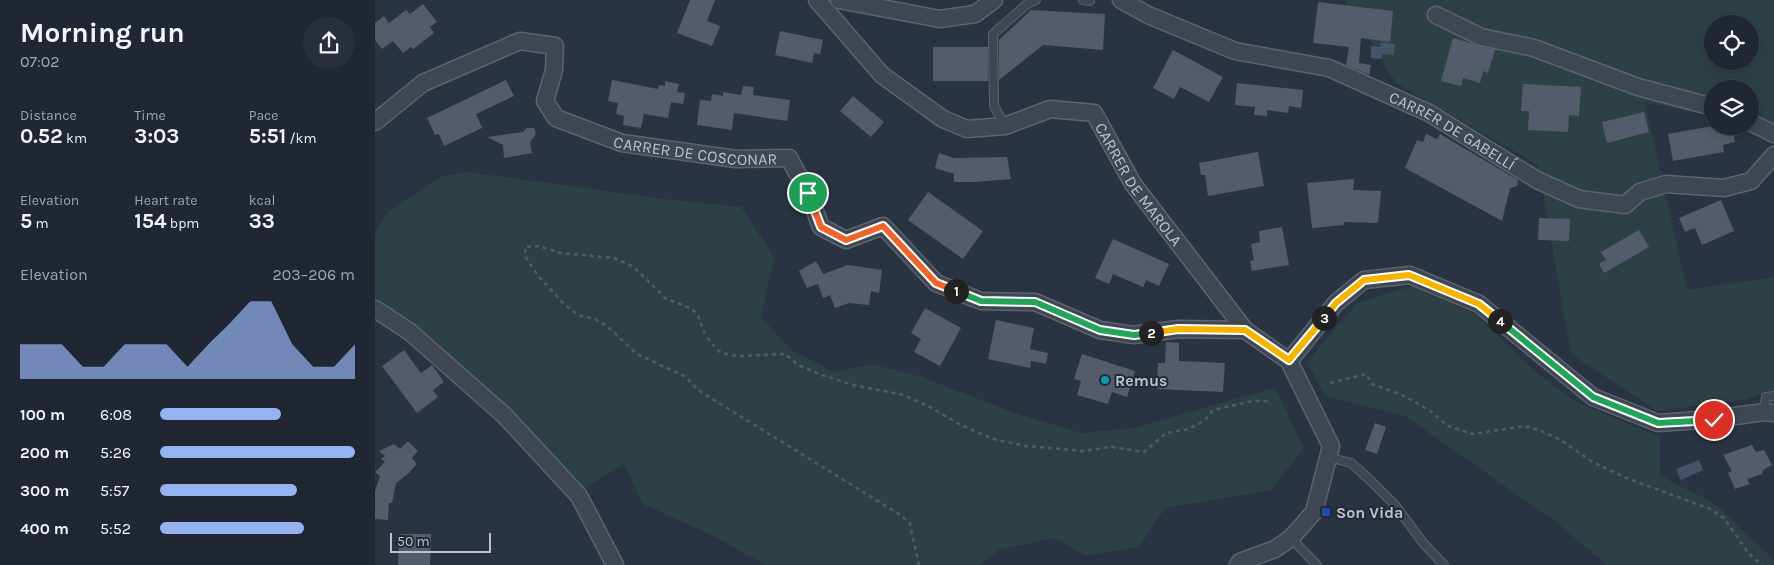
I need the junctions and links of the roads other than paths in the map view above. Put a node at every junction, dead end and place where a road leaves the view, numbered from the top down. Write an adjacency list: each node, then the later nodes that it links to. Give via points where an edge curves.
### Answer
1 (817, 0): 9 (street, CARRER DE MAROLA, via 882,75 943,119 967,129)
2 (839, 0): 3 (street, via 940,19 975,14)
3 (993, 0)
4 (1037, 0): 9 (lane, via 1027,4 993,34 994,106)
5 (1121, 0): 12 (street, CARRER DE GABELLÍ, via 1148,15 1235,51 1329,68 1429,113 1537,180 1579,199 1625,204 1640,192 1666,184 1724,188 1751,181)
6 (1436, 15): 7 (street, via 1481,37 1534,48 1638,87)
7 (1704, 105)
8 (375, 122): 14 (street, CARRER DE COSCONAR, via 423,83 520,41 555,46 554,70 545,101 556,118 622,143 736,159 789,158 808,193 821,227 846,240 883,226 936,283 981,301 1035,302 1100,330 1134,335 1178,329)
9 (1005, 126): 14 (street, CARRER DE MAROLA, via 1050,109 1094,113 1133,184)
10 (1759, 126): 11 (street)
11 (1774, 134)
12 (1774, 155)
13 (375, 308): 20 (street, via 409,332 505,416 579,496)
14 (1245, 330): 15 (street, CARRER DE MAROLA)
15 (1289, 360): 17 (street, via 1336,303 1364,280 1409,275 1479,304 1593,397 1650,420 1658,423 1714,420); 18 (street, via 1331,446)
16 (1774, 396): 17 (lane, via 1766,397)
17 (1769, 413)
18 (1328, 457): 19 (street, via 1314,512); 23 (lane, via 1351,463 1371,481)
19 (1291, 538): 21 (street, via 1275,549); 22 (lane)
20 (615, 565)
21 (1238, 565)
22 (1317, 565)
23 (1444, 565)

